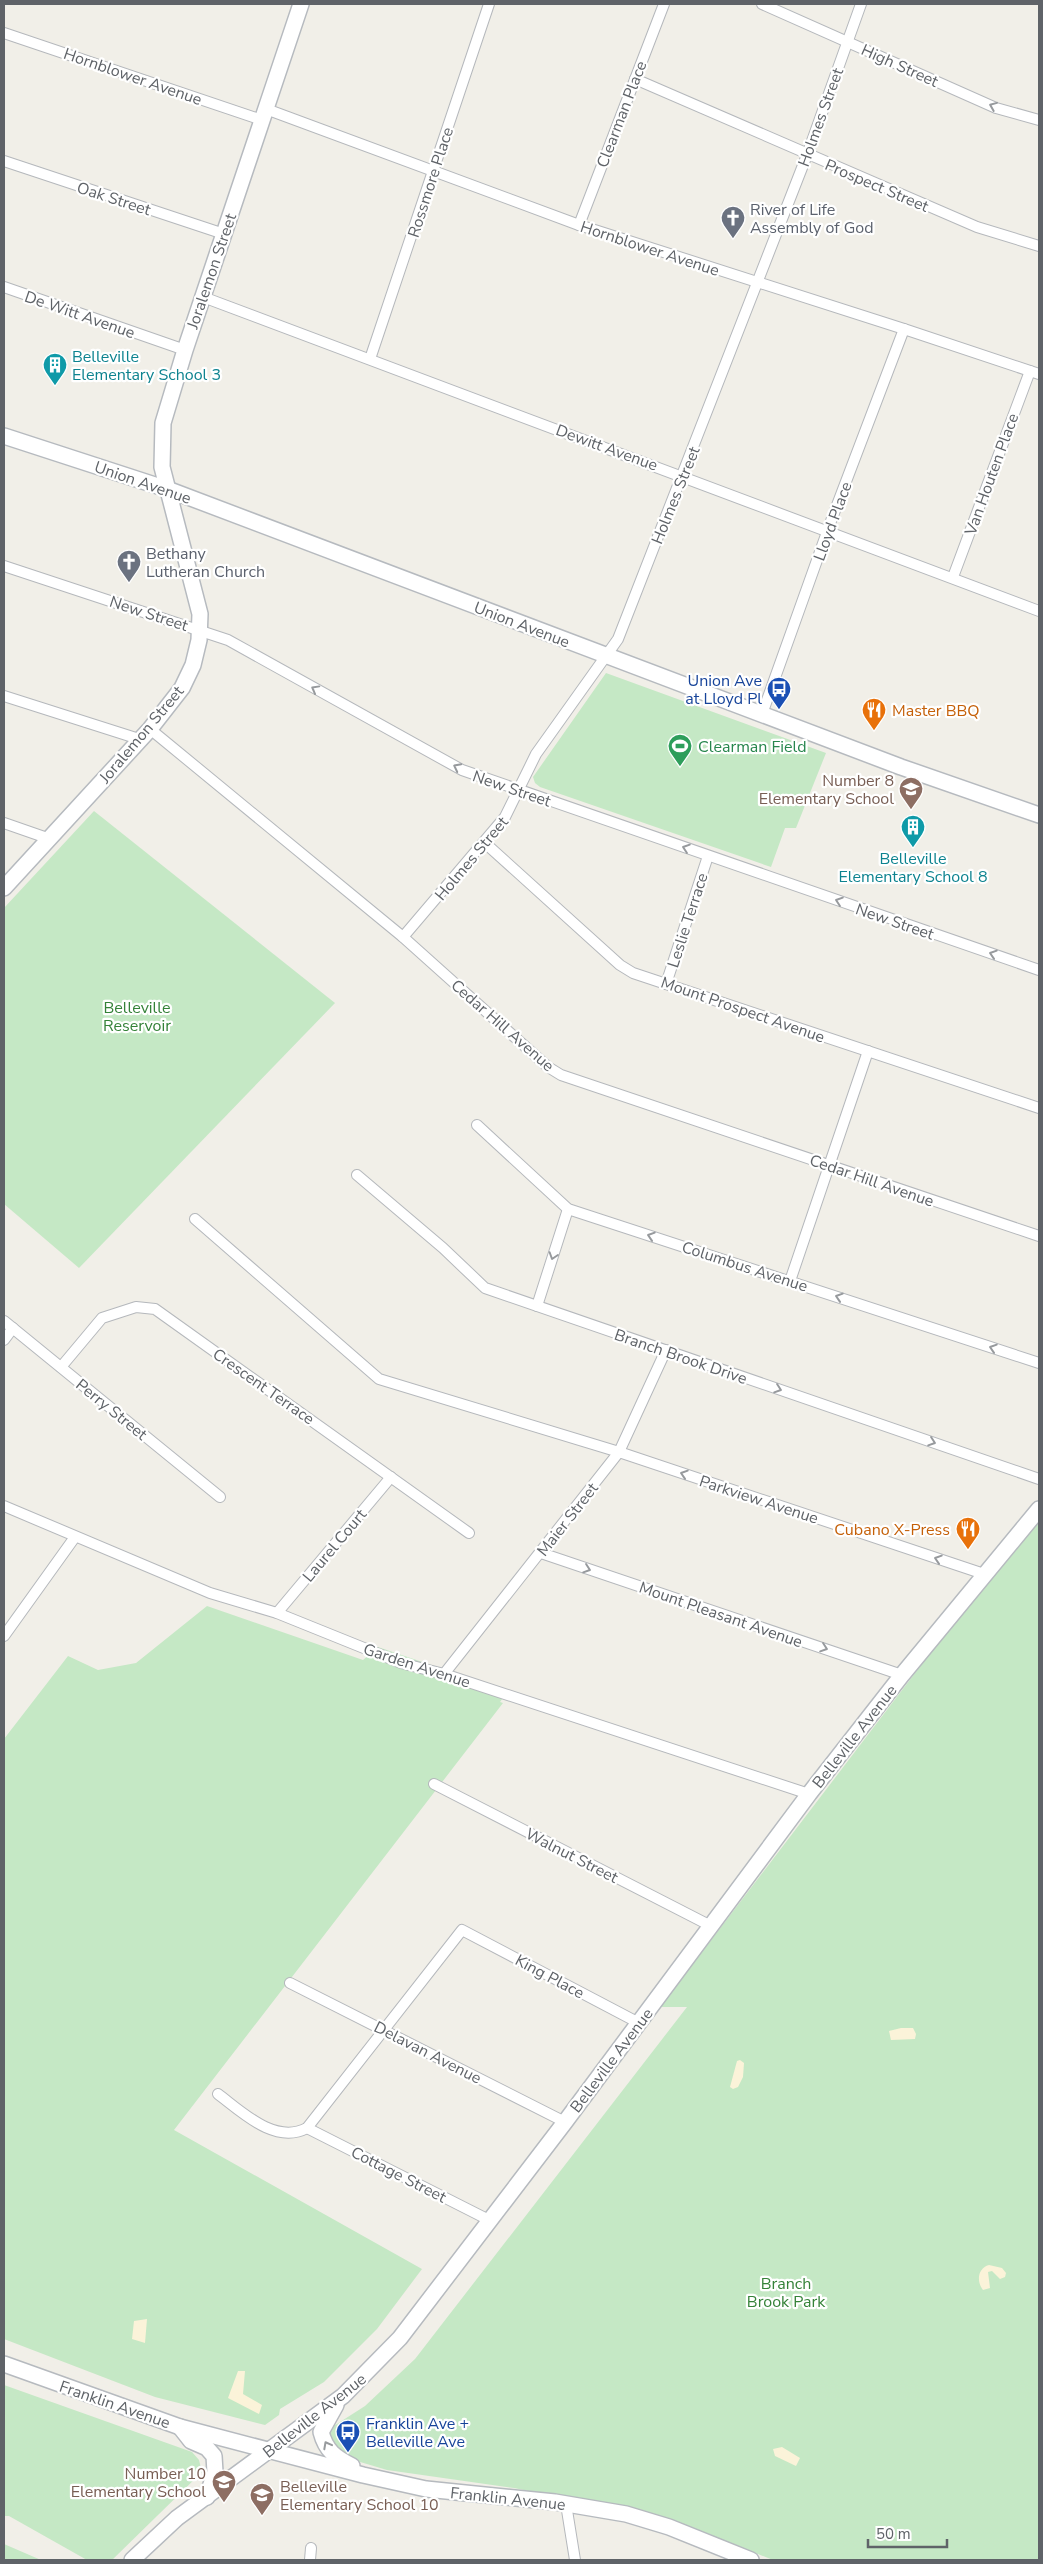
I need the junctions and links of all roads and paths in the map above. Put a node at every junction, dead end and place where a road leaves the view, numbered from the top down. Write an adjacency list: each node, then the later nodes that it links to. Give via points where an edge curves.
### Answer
1 (298, 4): 9 (main road, Joralemon Street)
2 (489, 4): 13 (street, Rossmore Place)
3 (664, 4): 8 (street, Clearman Place)
4 (762, 4): 7 (street, High Street)
5 (861, 4): 7 (street, Holmes Street)
6 (4, 33): 9 (street, Hornblower Avenue)
7 (848, 41): 10 (street, High Street, one-way to 7, via 996,108); 11 (street, Holmes Street)
8 (635, 79): 11 (street, Prospect Street); 14 (street, Clearman Place)
9 (264, 114): 13 (street, Hornblower Avenue); 15 (main road, Joralemon Street)
10 (1039, 120)
11 (807, 155): 16 (street, Prospect Street, via 977,228); 17 (street, Holmes Street)
12 (4, 161): 15 (street, Oak Street)
13 (433, 171): 14 (street, Hornblower Avenue); 22 (street, Rossmore Place)
14 (579, 225): 17 (street, Hornblower Avenue)
15 (224, 234): 19 (main road, Joralemon Street)
16 (1039, 246)
17 (758, 282): 20 (street, Hornblower Avenue); 25 (street, Holmes Street)
18 (4, 287): 21 (street, De Witt Avenue)
19 (203, 297): 21 (main road, Joralemon Street); 22 (street, Dewitt Avenue)
20 (904, 328): 23 (street, Hornblower Avenue); 27 (street, Lloyd Place)
21 (185, 350): 26 (main road, Joralemon Street, via 163,423 161,455)
22 (370, 359): 25 (street, Dewitt Avenue)
23 (1034, 372): 29 (street, Van Houten Place)
24 (4, 436): 26 (main road, Union Avenue)
25 (682, 475): 27 (street, Dewitt Avenue); 32 (street, Holmes Street, via 618,639)
26 (167, 489): 31 (main road, Joralemon Street, via 198,599); 32 (main road, Union Avenue)
27 (828, 530): 29 (street, Dewitt Avenue); 34 (street, Lloyd Place)
28 (4, 566): 31 (street, New Street)
29 (953, 577): 30 (street, Dewitt Avenue)
30 (1039, 611)
31 (200, 629): 35 (main road, Joralemon Street, via 197,652 188,677); 36 (street, New Street, one-way to 31, via 462,770 228,640)
32 (606, 656): 34 (main road, Union Avenue); 36 (street, Holmes Street, via 536,754)
33 (4, 696): 35 (street)
34 (762, 714): 37 (main road, Union Avenue, via 901,767)
35 (144, 734): 39 (main road, Joralemon Street); 43 (street, Cedar Hill Avenue)
36 (519, 791): 40 (street, Holmes Street, via 506,817); 41 (street, New Street, one-way to 36)
37 (1039, 814)
38 (4, 823): 39 (street)
39 (50, 839): 42 (main road, Joralemon Street)
40 (485, 843): 43 (street, Holmes Street); 45 (street, Mount Prospect Avenue, via 620,965)
41 (708, 856): 44 (street, New Street, one-way to 41); 45 (street, Leslie Terrace)
42 (4, 888)
43 (403, 937): 49 (street, Cedar Hill Avenue, via 548,1067 561,1075)
44 (1039, 970)
45 (666, 984): 46 (street, Mount Prospect Avenue)
46 (868, 1051): 47 (street, Mount Prospect Avenue); 49 (street)
47 (1039, 1108)
48 (477, 1125): 51 (street, Columbus Avenue)
49 (829, 1166): 53 (street, Cedar Hill Avenue); 54 (street)
50 (357, 1175): 55 (street, Branch Brook Drive, via 485,1288)
51 (568, 1209): 54 (street, Columbus Avenue, one-way to 51); 55 (street, one-way to 55)
52 (195, 1219): 62 (street, Parkview Avenue, via 379,1380)
53 (1039, 1236)
54 (790, 1280): 60 (street, Columbus Avenue, one-way to 54)
55 (537, 1306): 59 (street, Branch Brook Drive)
56 (4, 1321): 57 (street, Perry Street)
57 (13, 1328): 58 (street); 61 (street, Perry Street)
58 (4, 1340)
59 (666, 1350): 62 (street, Maier Street); 64 (street, Branch Brook Drive, one-way to 64)
60 (1039, 1363)
61 (60, 1367): 63 (street, Crescent Terrace, via 102,1318 136,1307 155,1309); 65 (street, Perry Street)
62 (619, 1452): 70 (street, Maier Street); 71 (street, Parkview Avenue, one-way to 62)
63 (391, 1477): 68 (street, Crescent Terrace); 72 (street, Laurel Court)
64 (1039, 1479)
65 (220, 1496)
66 (4, 1506): 69 (street, Garden Avenue)
67 (1039, 1509): 71 (main road, Belleville Avenue)
68 (469, 1534)
69 (75, 1537): 72 (street, Garden Avenue, via 210,1593); 73 (street)
70 (541, 1553): 74 (street, Maier Street); 75 (street, Mount Pleasant Avenue, one-way to 75)
71 (984, 1574): 75 (main road, Belleville Avenue)
72 (276, 1613): 74 (street, Garden Avenue, via 401,1663)
73 (4, 1636)
74 (444, 1674): 77 (street, Garden Avenue)
75 (902, 1675): 77 (main road, Belleville Avenue)
76 (434, 1784): 78 (street, Walnut Street)
77 (809, 1794): 78 (main road, Belleville Avenue)
78 (710, 1926): 80 (main road, Belleville Avenue)
79 (290, 1983): 81 (street, Delavan Avenue)
80 (639, 2023): 81 (street, King Place, via 462,1930); 83 (main road, Belleville Avenue)
81 (382, 2029): 83 (street, Delavan Avenue); 84 (street)
82 (218, 2094): 84 (street, via 273,2130 292,2133)
83 (565, 2122): 85 (main road, Belleville Avenue)
84 (307, 2128): 85 (street, Cottage Street)
85 (491, 2221): 87 (main road, Belleville Avenue, via 400,2338)
86 (4, 2364): 88 (main road, Franklin Avenue)
87 (343, 2396): 89 (main road, Belleville Avenue); 90 (main road, one-way to 87, via 333,2456 324,2444 321,2432)
88 (180, 2427): 89 (main road, Franklin Avenue); 91 (main road, via 191,2441 207,2448 214,2456 215,2472)
89 (271, 2450): 90 (main road, Franklin Avenue); 91 (main road, Belleville Avenue)
90 (363, 2476): 92 (main road, Franklin Avenue, via 426,2489)
91 (207, 2497): 94 (main road, Belleville Avenue)
92 (566, 2504): 96 (street); 97 (main road, Franklin Avenue, via 626,2514 669,2527)
93 (311, 2548): 95 (street)
94 (132, 2560)
95 (310, 2560)
96 (575, 2560)
97 (751, 2560)

